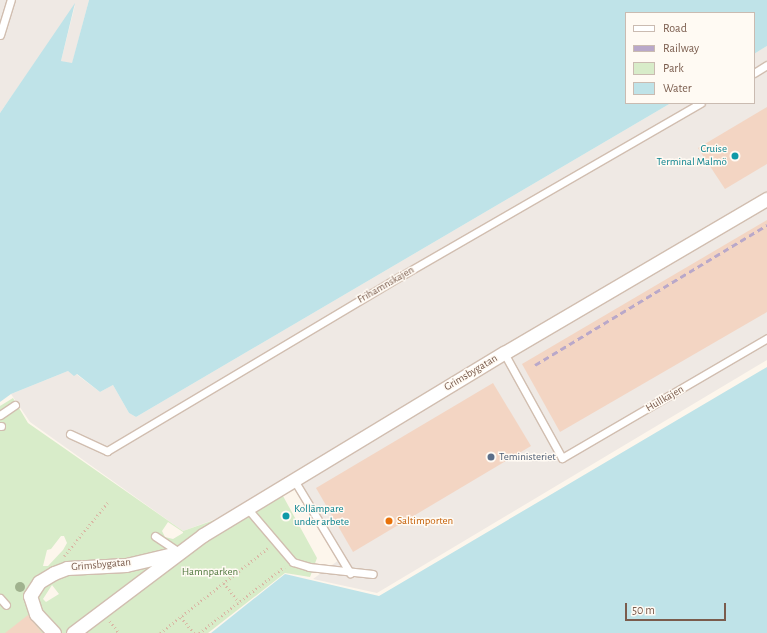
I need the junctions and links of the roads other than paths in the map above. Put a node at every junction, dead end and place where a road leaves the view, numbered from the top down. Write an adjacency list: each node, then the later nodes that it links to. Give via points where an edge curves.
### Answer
1 (11, 0): 2 (lane)
2 (0, 35)
3 (767, 65): 4 (lane)
4 (755, 72)
5 (700, 104): 11 (lane, Frihamnskajen, via 106,451)
6 (767, 199): 8 (street, Grimsbygatan)
7 (767, 338): 8 (lane, Hullkajen, via 562,458)
8 (504, 353): 12 (street, Grimsbygatan)
9 (15, 405): 10 (lane)
10 (0, 414)
11 (70, 434)
12 (294, 480): 13 (street, Grimsbygatan); 16 (lane)
13 (247, 508): 15 (street, Grimsbygatan); 16 (lane, via 293,562)
14 (155, 536): 15 (lane)
15 (179, 552): 20 (street, Grimsbygatan, via 126,565 67,568 39,582 30,596 36,614); 21 (street, Grimsbygatan)
16 (350, 573): 17 (lane)
17 (373, 574)
18 (0, 598): 19 (lane)
19 (6, 605)
20 (54, 633)
21 (72, 633)

